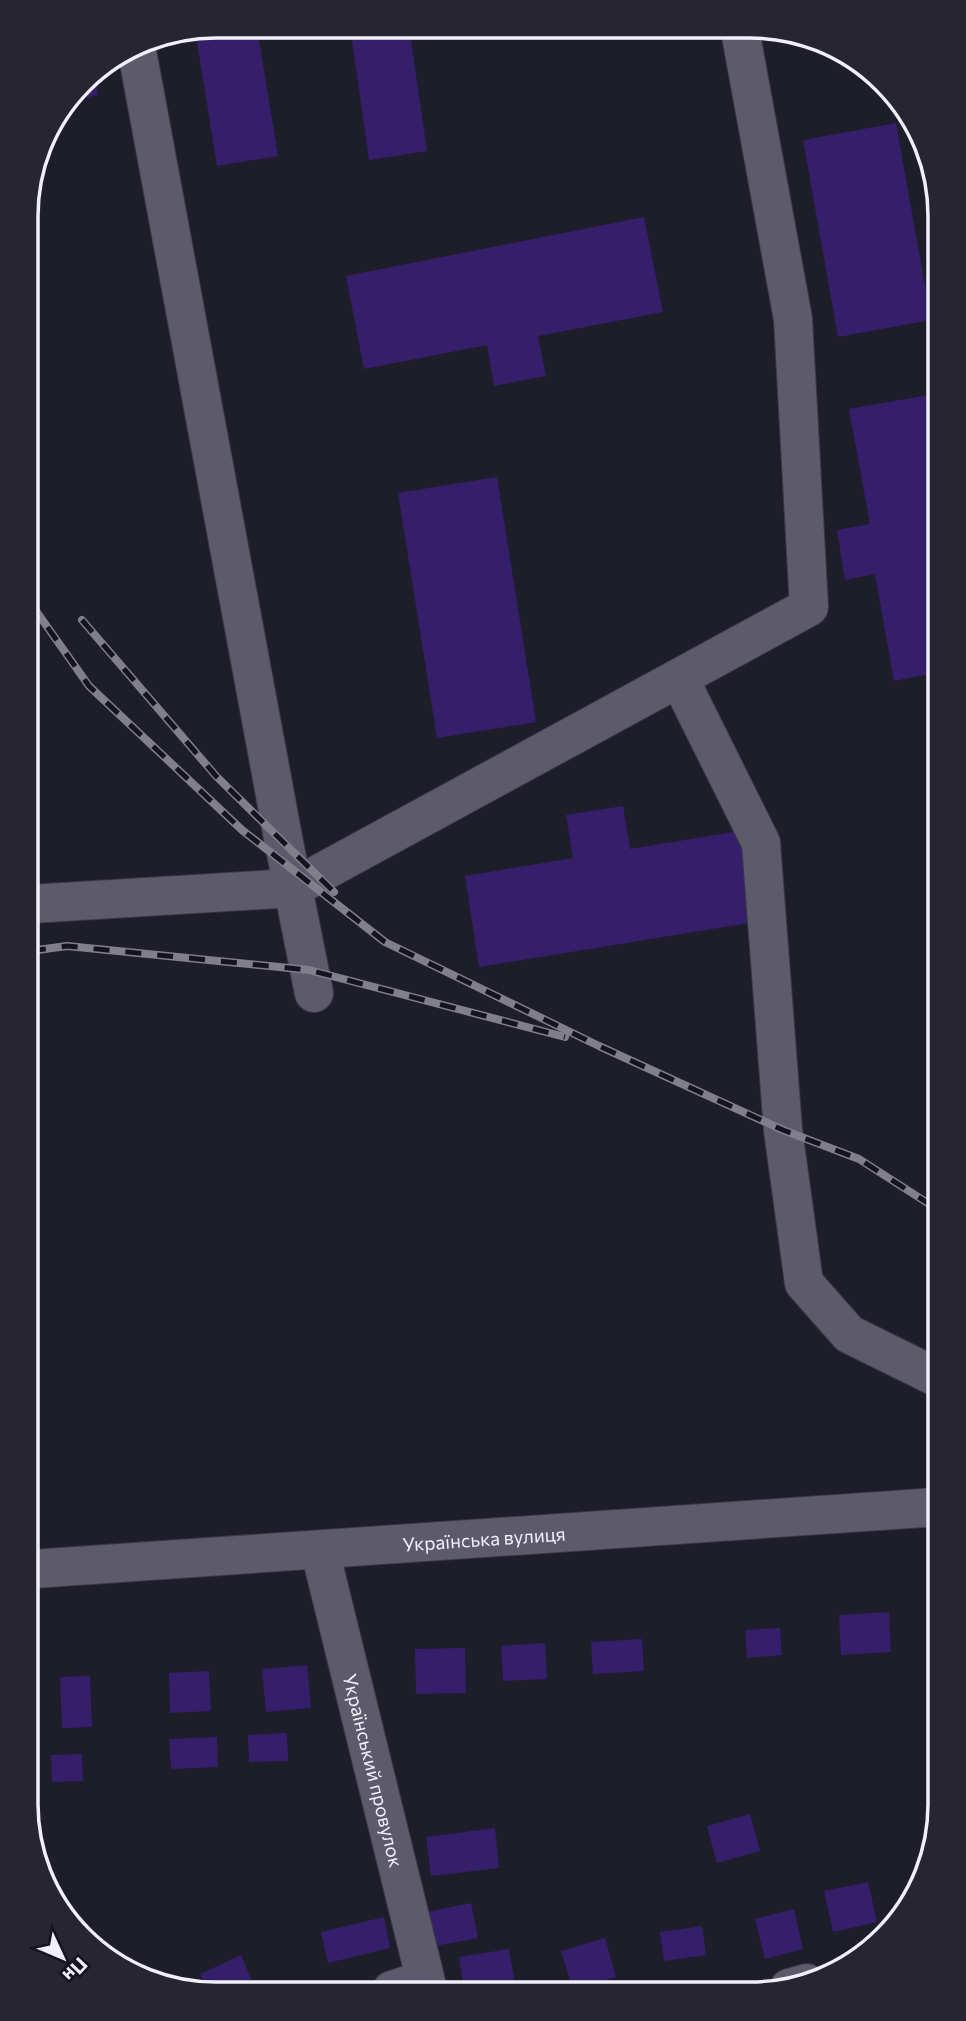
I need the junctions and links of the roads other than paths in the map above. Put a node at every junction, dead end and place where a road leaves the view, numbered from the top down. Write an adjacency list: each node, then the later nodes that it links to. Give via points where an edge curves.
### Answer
1 (741, 38): 3 (street, via 793,319 809,607)
2 (138, 57): 4 (street)
3 (679, 678): 4 (street); 7 (street, via 761,843 783,1130 804,1283 849,1334)
4 (293, 888): 5 (street); 6 (street)
5 (39, 903)
6 (314, 993)
7 (927, 1373)
8 (927, 1508): 9 (street, Українська вулиця)
9 (320, 1551): 10 (street, Українська вулиця); 11 (street, Український провулок)
10 (38, 1569)
11 (413, 1982)

